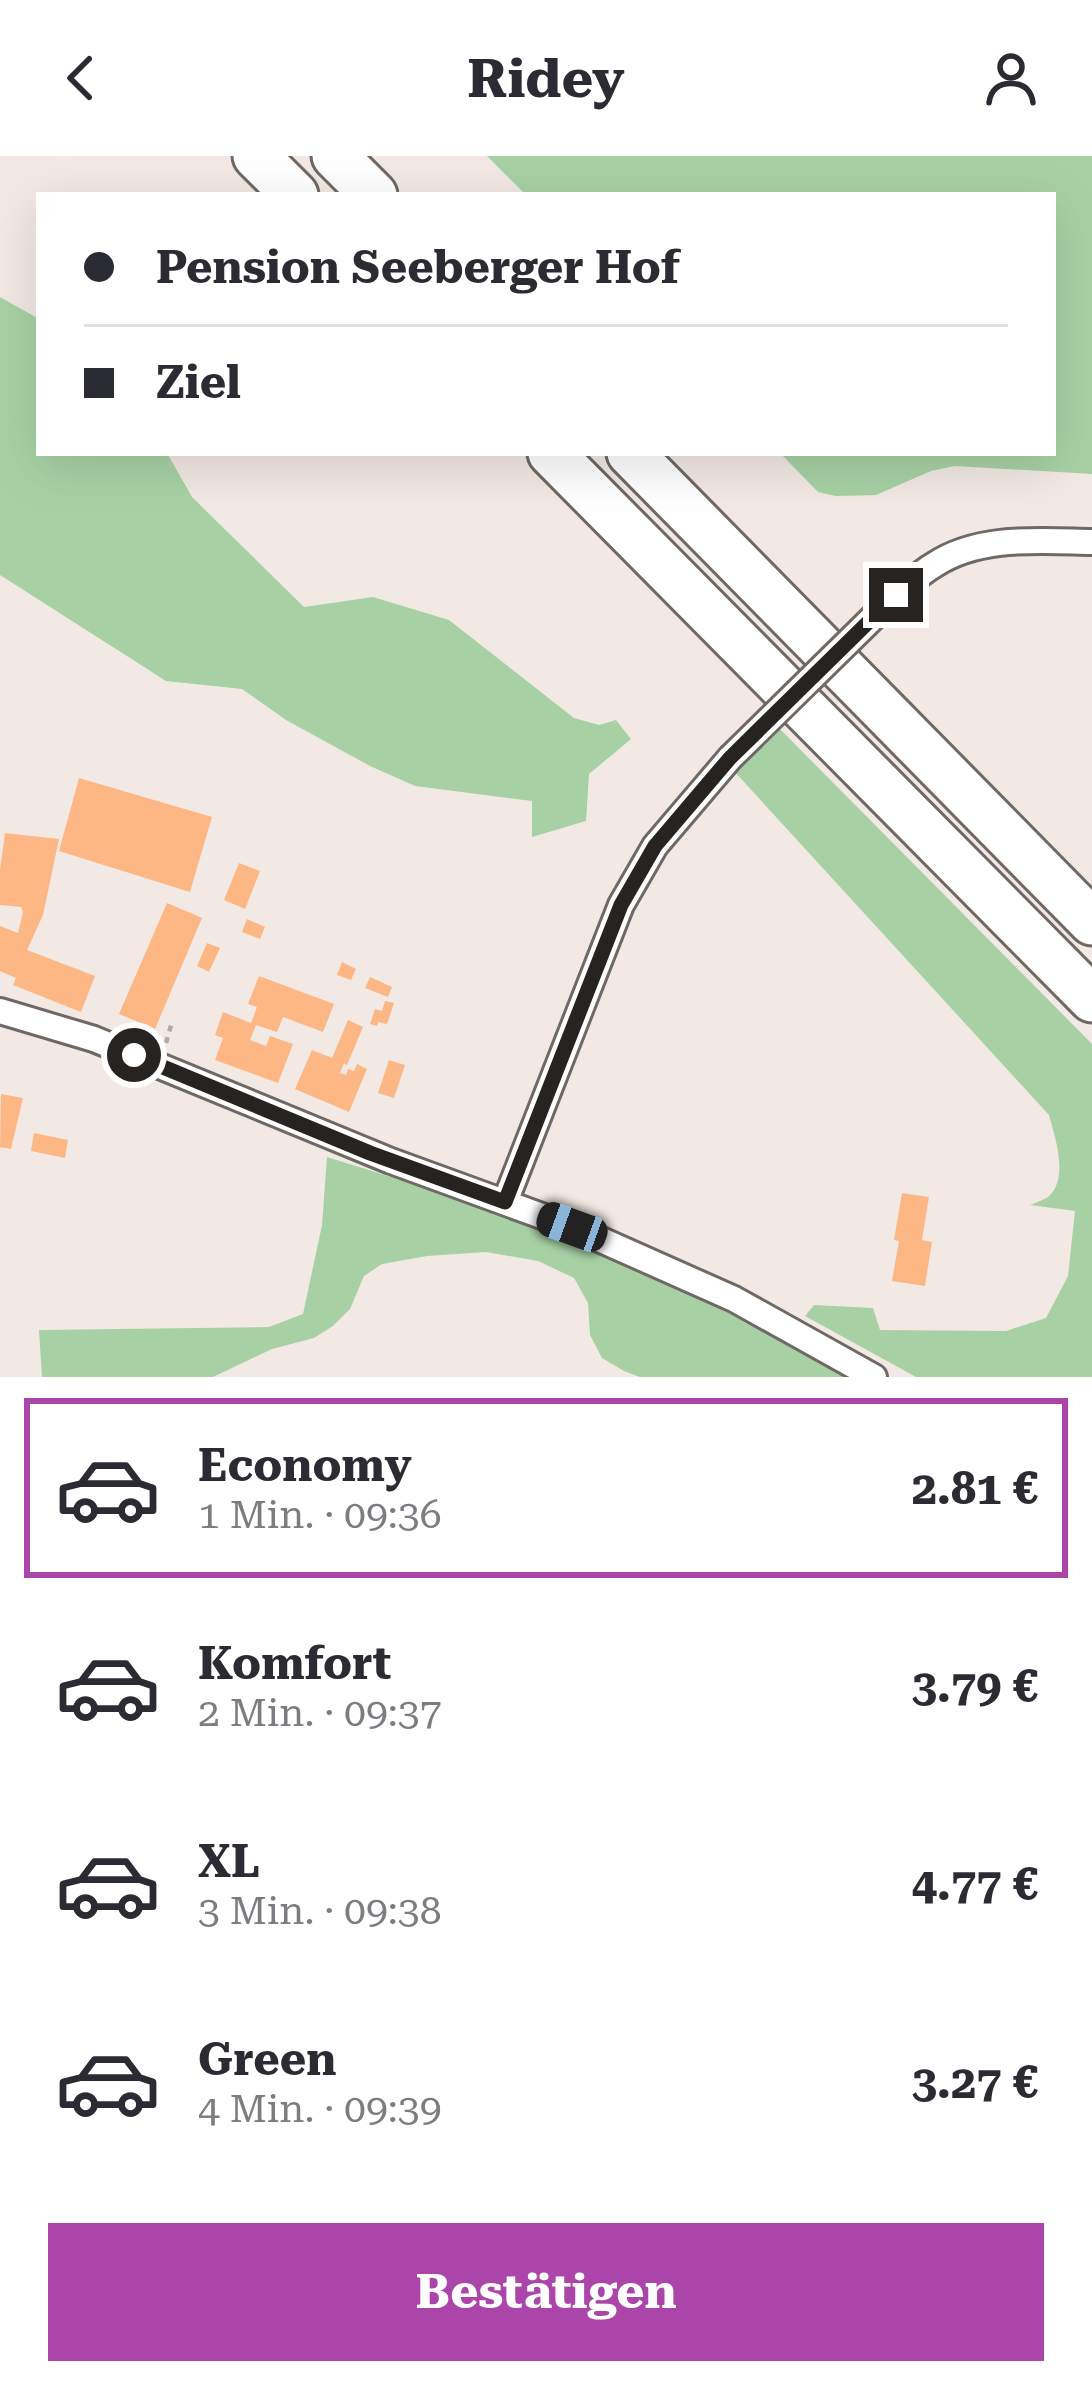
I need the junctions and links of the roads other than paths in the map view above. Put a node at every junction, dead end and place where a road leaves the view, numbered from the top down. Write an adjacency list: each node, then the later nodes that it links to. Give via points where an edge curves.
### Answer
1 (256, 156): 3 (highway)
2 (335, 156): 4 (highway)
3 (292, 192)
4 (371, 192)
5 (553, 456): 9 (highway)
6 (633, 456): 8 (highway)
7 (1092, 542): 11 (street, bridge, via 1021,540 937,562 730,758 655,846 621,905)
8 (1092, 922)
9 (1092, 999)
10 (0, 1011): 11 (street, via 94,1039)
11 (505, 1202): 12 (street, via 734,1299)
12 (874, 1377)

